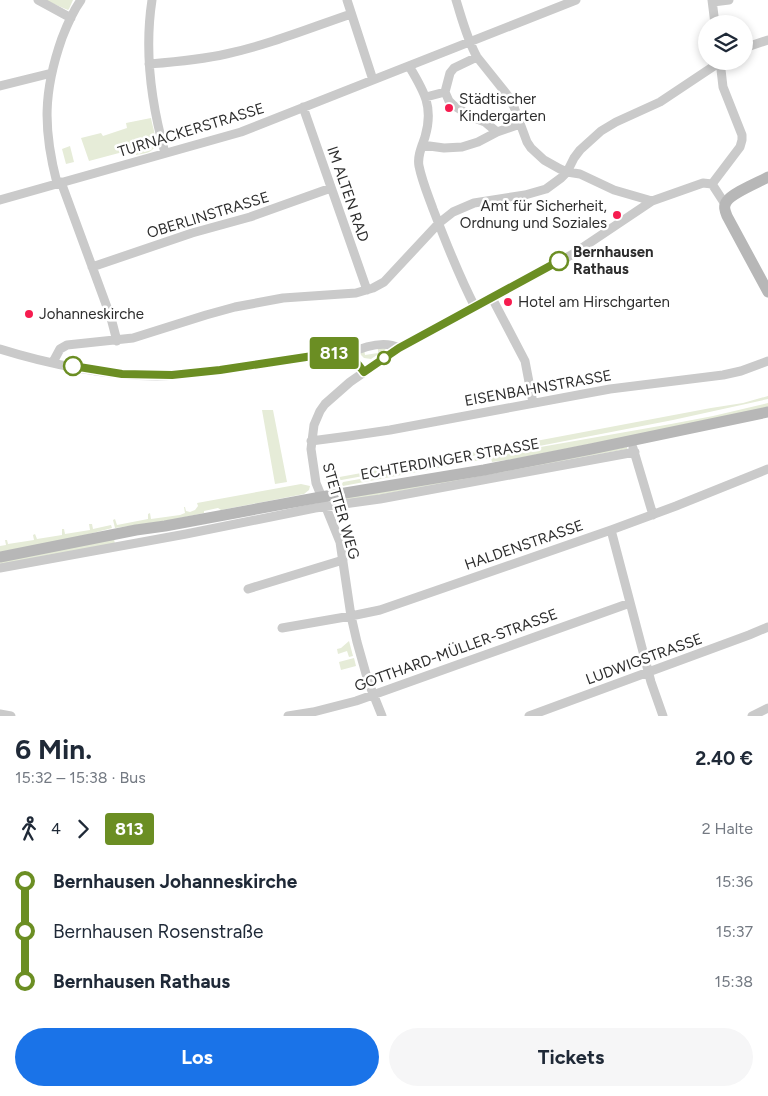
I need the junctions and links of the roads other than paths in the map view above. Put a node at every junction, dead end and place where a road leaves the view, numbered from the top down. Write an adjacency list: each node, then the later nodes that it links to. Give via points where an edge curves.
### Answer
1 (38, 0): 11 (street)
2 (81, 0): 11 (street)
3 (152, 0): 16 (street)
4 (347, 0): 9 (street)
5 (456, 0): 13 (street)
6 (576, 0): 13 (street, TURNACKERSTRASSE)
7 (729, 0): 8 (street)
8 (712, 1): 10 (street)
9 (351, 14): 16 (street, via 226,54); 21 (street)
10 (714, 15)
11 (71, 18): 20 (street)
12 (765, 41): 14 (street)
13 (470, 42): 15 (street); 17 (street, TURNACKERSTRASSE)
14 (753, 45)
15 (477, 57): 23 (street, via 454,68); 26 (street, via 509,97)
16 (149, 64): 29 (street, via 154,107)
17 (409, 66): 21 (street, TURNACKERSTRASSE); 24 (street)
18 (707, 70): 30 (street, via 660,102 601,130 580,150)
19 (721, 70): 33 (street, via 723,87 742,140)
20 (52, 73): 22 (street); 32 (street, via 47,131)
21 (373, 80): 25 (street, TURNACKERSTRASSE)
22 (0, 86)
23 (445, 92): 24 (street); 27 (street, via 449,101)
24 (426, 97): 28 (street, via 429,118)
25 (303, 107): 29 (street, TURNACKERSTRASSE, via 241,132); 34 (street, IM ALTEN RAD)
26 (520, 124): 27 (street); 30 (street, via 531,148 544,160)
27 (497, 132): 28 (street, via 462,147)
28 (422, 145): 38 (street, via 419,167)
29 (165, 153): 32 (street, TURNACKERSTRASSE)
30 (567, 172): 36 (street); 38 (street, via 546,189 474,203)
31 (768, 177): 37 (main road, via 731,196)
32 (59, 183): 35 (street, TURNACKERSTRASSE); 39 (street)
33 (712, 184): 36 (street, STETTER WEG, via 703,183); 37 (street)
34 (331, 188): 39 (street, OBERLINSTRASSE); 40 (street, IM ALTEN RAD)
35 (0, 200)
36 (652, 201): 42 (street, STETTER WEG, via 572,254)
37 (725, 204): 41 (main road, via 727,216)
38 (438, 223): 40 (street, via 387,278); 43 (street)
39 (92, 267): 44 (street)
40 (366, 290): 44 (street, via 262,301)
41 (768, 291)
42 (492, 298): 43 (street, STETTER WEG); 51 (street, via 525,361)
43 (475, 308): 45 (street, STETTER WEG)
44 (117, 341): 49 (street, via 67,344)
45 (399, 348): 47 (street, via 385,344); 50 (street, STETTER WEG)
46 (0, 349): 49 (street)
47 (348, 354): 49 (street, via 339,352 158,376 108,372); 50 (street)
48 (768, 361): 51 (street, EISENBAHNSTRASSE, via 723,375)
49 (53, 362)
50 (364, 372): 54 (street, STETTER WEG, via 325,404 316,418)
51 (533, 403): 54 (street, EISENBAHNSTRASSE)
52 (768, 412): 53 (main road, ECHTERDINGER STRASSE)
53 (631, 440): 55 (street); 57 (main road, ECHTERDINGER STRASSE)
54 (311, 441): 57 (street, STETTER WEG, via 314,474)
55 (635, 452): 57 (street, ECHTERDINGER STRASSE, via 380,499); 58 (street)
56 (768, 469): 58 (street, HALDENSTRASSE)
57 (324, 502): 59 (main road, ECHTERDINGER STRASSE); 61 (street, ECHTERDINGER STRASSE); 63 (street, STETTER WEG, via 337,533)
58 (653, 514): 60 (street, HALDENSTRASSE)
59 (136, 530): 61 (street); 62 (main road, ECHTERDINGER STRASSE)
60 (611, 530): 66 (street); 67 (street, HALDENSTRASSE, via 388,607)
61 (139, 543): 64 (street, ECHTERDINGER STRASSE)
62 (0, 557)
63 (343, 560): 65 (street); 67 (street, STETTER WEG)
64 (0, 568)
65 (248, 589)
66 (630, 603): 70 (street); 71 (street, GOTTHARD-MÜLLER-STRASSE)
67 (351, 616): 69 (street, HALDENSTRASSE); 71 (street, STETTER WEG)
68 (768, 627): 70 (street, LUDWIGSTRASSE)
69 (282, 628)
70 (648, 672): 73 (street, LUDWIGSTRASSE); 79 (street)
71 (373, 695): 76 (street, GOTTHARD-MÜLLER-STRASSE); 77 (street, STETTER WEG)
72 (768, 708): 80 (street)
73 (544, 713): 78 (street, LUDWIGSTRASSE)
74 (0, 714): 75 (street)
75 (11, 716)
76 (288, 716)
77 (382, 716)
78 (529, 716)
79 (663, 716)
80 (752, 716)

